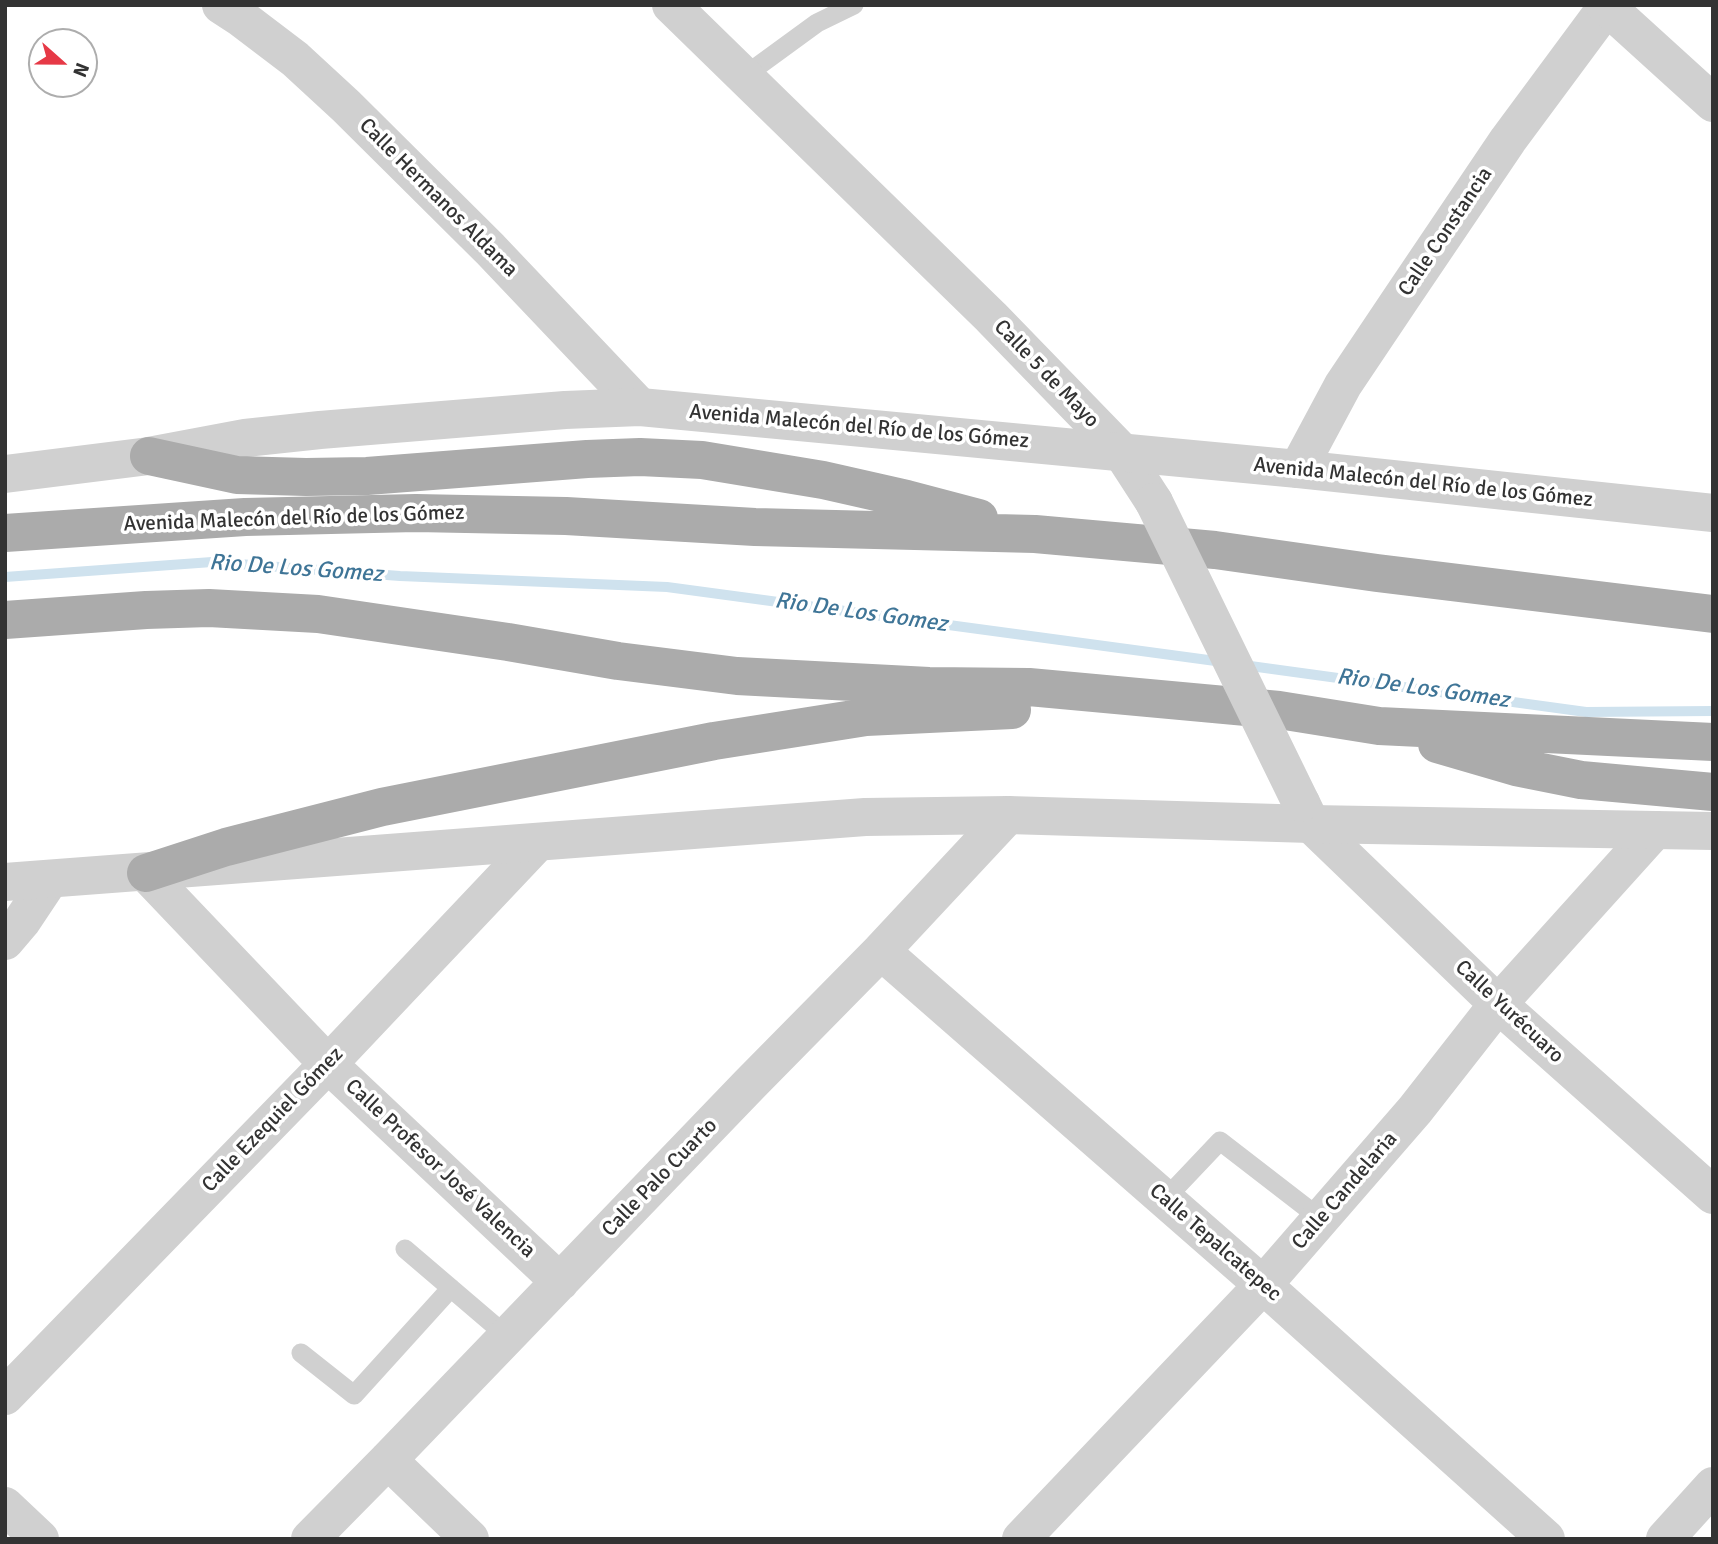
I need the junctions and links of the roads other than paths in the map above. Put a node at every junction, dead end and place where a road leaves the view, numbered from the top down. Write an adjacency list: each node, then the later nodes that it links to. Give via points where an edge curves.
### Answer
1 (221, 5): 7 (street, Calle Hermanos Aldama, via 295,59 346,106)
2 (671, 5): 5 (street, Calle 5 de Mayo)
3 (854, 5): 5 (lane, via 817,23)
4 (1607, 6): 6 (street); 10 (street, Calle Constancia, via 1508,139 1343,385)
5 (743, 77): 8 (street, Calle 5 de Mayo, via 991,317)
6 (1713, 103)
7 (640, 407): 8 (street, Avenida Malecón del Río de los Gómez); 9 (street, Avenida Malecón del Río de los Gómez, via 320,430)
8 (1121, 451): 10 (street, Avenida Malecón del Río de los Gómez); 21 (street, Calle 5 de Mayo, bridge, via 1154,502)
9 (149, 456): 11 (street, Avenida Malecón del Río de los Gómez); 14 (main road, via 237,475 295,477 587,459 702,460 907,499)
10 (1298, 469): 12 (street, Avenida Malecón del Río de los Gómez)
11 (5, 474)
12 (1713, 513)
13 (5, 533): 14 (main road, Avenida Malecón del Río de los Gómez, via 245,517 416,513)
14 (1035, 534): 15 (main road, Avenida Malecón del Río de los Gómez, via 1215,550)
15 (1713, 614)
16 (5, 620): 17 (main road, via 209,608 318,614 737,676 1029,687)
17 (1152, 700): 18 (main road, via 1279,710); 26 (main road, via 790,727 382,807)
18 (1378, 726): 19 (main road); 20 (main road, via 1555,775)
19 (1713, 742)
20 (1713, 792)
21 (1306, 813): 22 (street); 23 (street); 31 (street, Calle Yurécuaro)
22 (1008, 815): 25 (street, via 865,817); 30 (street, Calle Palo Cuarto)
23 (1655, 830): 24 (street); 31 (street, Calle Candelaria)
24 (1713, 831)
25 (538, 842): 26 (street); 32 (street, Calle Ezequiel Gómez)
26 (146, 873): 27 (street); 32 (street, Calle Profesor José Valencia)
27 (50, 879): 28 (street); 29 (street)
28 (5, 882)
29 (5, 941)
30 (881, 951): 34 (street, Calle Tepalcatepec); 37 (street, Calle Palo Cuarto)
31 (1498, 1004): 33 (street, Calle Yurécuaro); 35 (street, Calle Candelaria)
32 (328, 1064): 37 (street, Calle Profesor José Valencia); 42 (street, Calle Ezequiel Gómez)
33 (1713, 1195)
34 (1165, 1199): 35 (lane, via 1220,1141); 38 (street, Calle Tepalcatepec)
35 (1321, 1219): 38 (street, Calle Candelaria)
36 (405, 1249): 39 (lane)
37 (560, 1282): 40 (street, Calle Palo Cuarto)
38 (1263, 1285): 49 (street, Calle Candelaria); 50 (street, Calle Tepalcatepec)
39 (451, 1288): 40 (lane); 41 (lane, via 354,1395)
40 (508, 1337): 43 (street, Calle Palo Cuarto)
41 (301, 1353)
42 (5, 1396)
43 (388, 1460): 47 (street, Calle Palo Cuarto); 48 (street)
44 (1713, 1486): 51 (street)
45 (5, 1506): 46 (street)
46 (40, 1539)
47 (310, 1539)
48 (470, 1539)
49 (1021, 1539)
50 (1546, 1539)
51 (1665, 1539)

